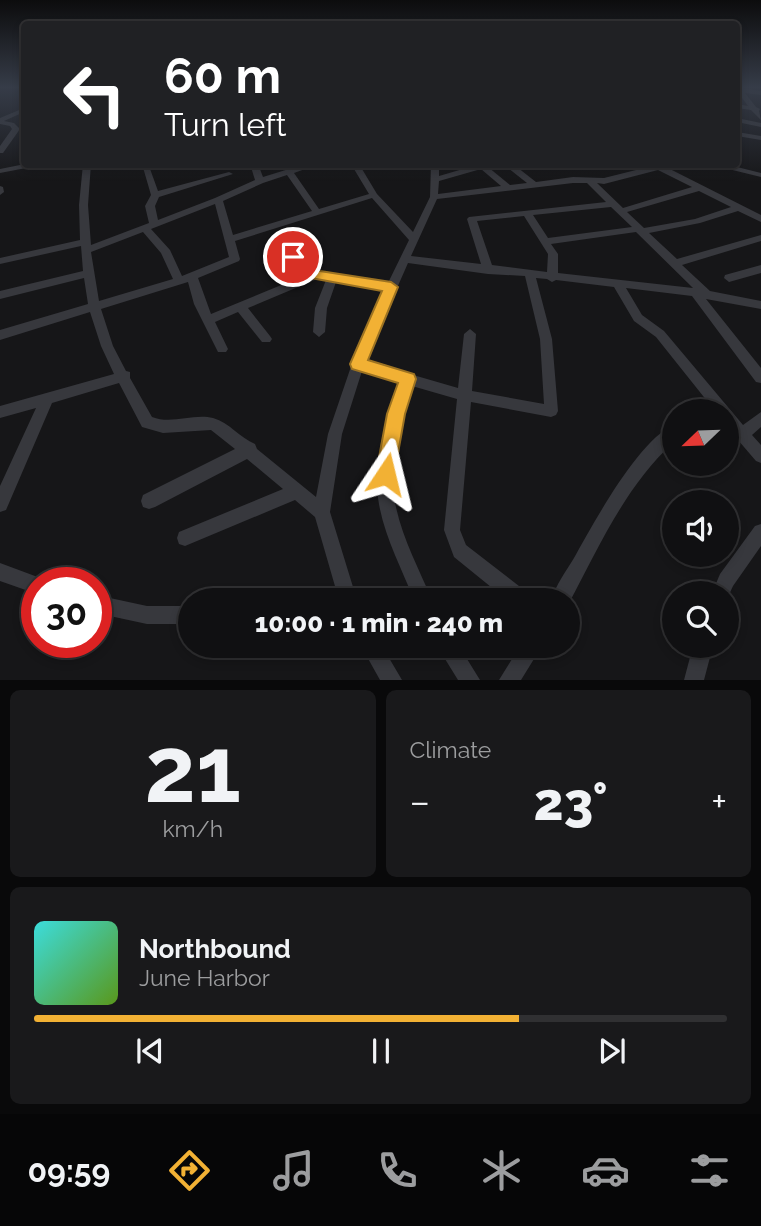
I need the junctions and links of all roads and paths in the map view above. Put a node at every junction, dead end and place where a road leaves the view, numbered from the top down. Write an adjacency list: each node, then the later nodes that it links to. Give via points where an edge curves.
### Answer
1 (0, 121): 6 (street, via 16,129)
2 (740, 121): 3 (street)
3 (761, 125)
4 (740, 134): 5 (street)
5 (761, 138)
6 (0, 151)
7 (22, 168): 21 (street)
8 (87, 168): 48 (street)
9 (146, 168): 32 (street)
10 (226, 168): 23 (street)
11 (255, 168): 26 (street)
12 (302, 168): 22 (street)
13 (357, 168): 33 (street)
14 (435, 168): 25 (street)
15 (478, 168): 25 (street)
16 (489, 168): 30 (street)
17 (513, 168): 28 (street)
18 (648, 168): 27 (street)
19 (660, 168): 29 (street)
20 (730, 168): 24 (street)
21 (0, 172)
22 (288, 172): 26 (street); 38 (street)
23 (229, 174): 31 (street); 32 (street)
24 (761, 175)
25 (436, 178): 34 (street)
26 (260, 181): 31 (street)
27 (591, 182): 28 (street); 36 (street)
28 (536, 185): 30 (street)
29 (698, 188): 36 (street); 37 (street)
30 (510, 189): 34 (street)
31 (237, 190): 35 (street)
32 (155, 195): 41 (street)
33 (374, 195): 38 (street); 45 (street)
34 (435, 197): 45 (street)
35 (218, 200): 41 (street); 44 (street)
36 (617, 208): 39 (street); 42 (street)
37 (739, 208): 40 (street); 42 (street)
38 (317, 212): 44 (street)
39 (529, 216): 46 (street); 53 (street, via 472,219)
40 (761, 219)
41 (149, 227): 48 (street); 61 (street)
42 (639, 231): 46 (street); 51 (street)
43 (761, 238): 51 (street)
44 (230, 239): 57 (street, via 235,259)
45 (414, 240): 49 (street)
46 (547, 241): 58 (street, via 555,262)
47 (277, 244): 55 (street)
48 (87, 246): 50 (street); 54 (street)
49 (405, 259): 53 (street); 63 (street)
50 (0, 261)
51 (673, 264): 64 (street)
52 (761, 269): 59 (street)
53 (488, 270): 56 (street)
54 (90, 273): 65 (street); 66 (street)
55 (316, 275): 60 (street); 68 (street)
56 (530, 275): 58 (street); 79 (street, via 546,339 551,411)
57 (192, 277): 61 (street); 69 (street)
58 (552, 278): 62 (street)
59 (729, 278)
60 (332, 279): 63 (street); 70 (street, via 321,308)
61 (179, 281): 66 (street)
62 (618, 284): 64 (street); 80 (street, via 638,318 660,334)
63 (391, 287): 75 (street)
64 (701, 294): 67 (street); 77 (street)
65 (0, 295)
66 (95, 304): 72 (street); 76 (street, via 106,344)
67 (761, 305)
68 (242, 307): 69 (street); 73 (street)
69 (207, 320): 74 (street)
70 (319, 332)
71 (470, 334): 79 (street)
72 (0, 335)
73 (266, 339)
74 (222, 349)
75 (358, 364): 78 (street); 92 (street, via 335,434)
76 (125, 376): 81 (street); 87 (street, via 152,426 208,421)
77 (761, 378)
78 (408, 379): 79 (street); 99 (street, via 396,414 386,502)
79 (462, 395): 100 (street, via 454,539 460,551)
80 (710, 399)
81 (46, 400): 82 (street); 91 (street)
82 (0, 412)
83 (761, 418): 85 (street)
84 (739, 432): 85 (street)
85 (742, 435): 88 (street)
86 (662, 443): 101 (street, via 623,492)
87 (250, 449): 89 (street); 90 (street)
88 (761, 456)
89 (298, 491): 92 (street); 94 (street)
90 (149, 501)
91 (0, 504)
92 (322, 512): 98 (street)
93 (761, 531): 97 (street)
94 (185, 538)
95 (0, 572): 96 (street)
96 (21, 579)
97 (726, 581)
98 (344, 588)
99 (418, 588)
100 (506, 588)
101 (567, 588)
102 (112, 607): 103 (street, via 147,615)
103 (178, 615)
104 (379, 658): 108 (street)
105 (455, 658): 109 (street)
106 (524, 658): 110 (street)
107 (700, 658): 111 (street)
108 (392, 680)
109 (470, 680)
110 (509, 680)
111 (694, 680)

